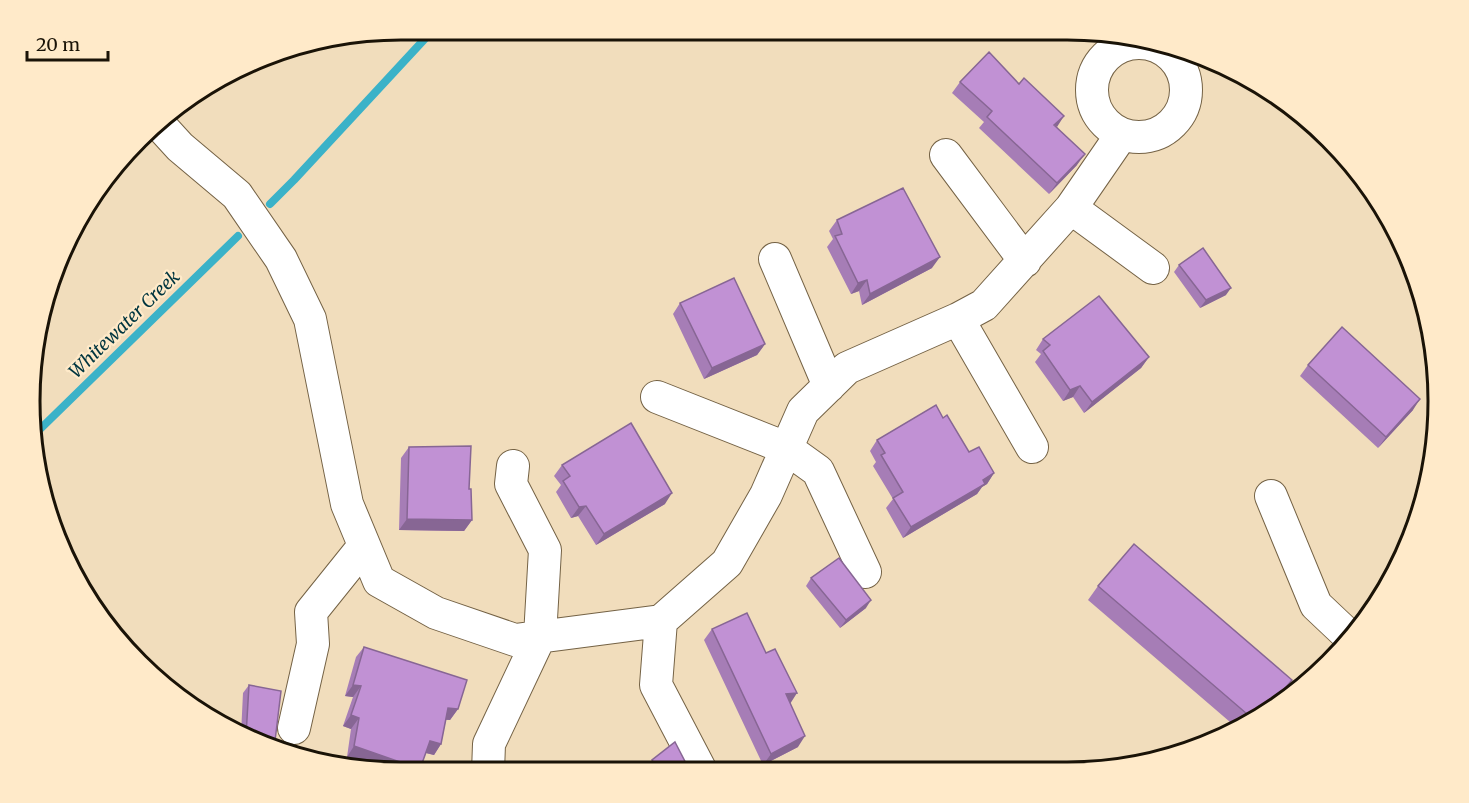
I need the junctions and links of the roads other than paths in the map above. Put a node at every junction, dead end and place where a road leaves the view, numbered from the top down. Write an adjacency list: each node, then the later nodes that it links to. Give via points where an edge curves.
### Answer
1 (164, 129): 15 (street, via 237,195 286,269 310,319 347,504)
2 (1122, 134): 4 (street)
3 (946, 155): 6 (street)
4 (1071, 208): 6 (street); 7 (street)
5 (775, 259): 9 (street)
6 (1025, 261): 8 (street, via 984,305)
7 (1153, 268)
8 (958, 319): 9 (street, via 848,368); 11 (street)
9 (829, 386): 12 (street, via 803,411)
10 (657, 397): 12 (street)
11 (1032, 447)
12 (786, 448): 16 (street, via 818,471); 17 (street, via 766,495 727,563)
13 (513, 466): 19 (street, via 511,484 545,550)
14 (1271, 496): 18 (street, via 1316,606)
15 (364, 546): 19 (street, via 379,582 436,613 515,640); 20 (street, via 311,612 313,644)
16 (865, 572)
17 (661, 621): 19 (street); 22 (street, via 656,685)
18 (1345, 633)
19 (540, 636): 21 (street, via 489,744)
20 (294, 728)
21 (488, 762)
22 (696, 762)

